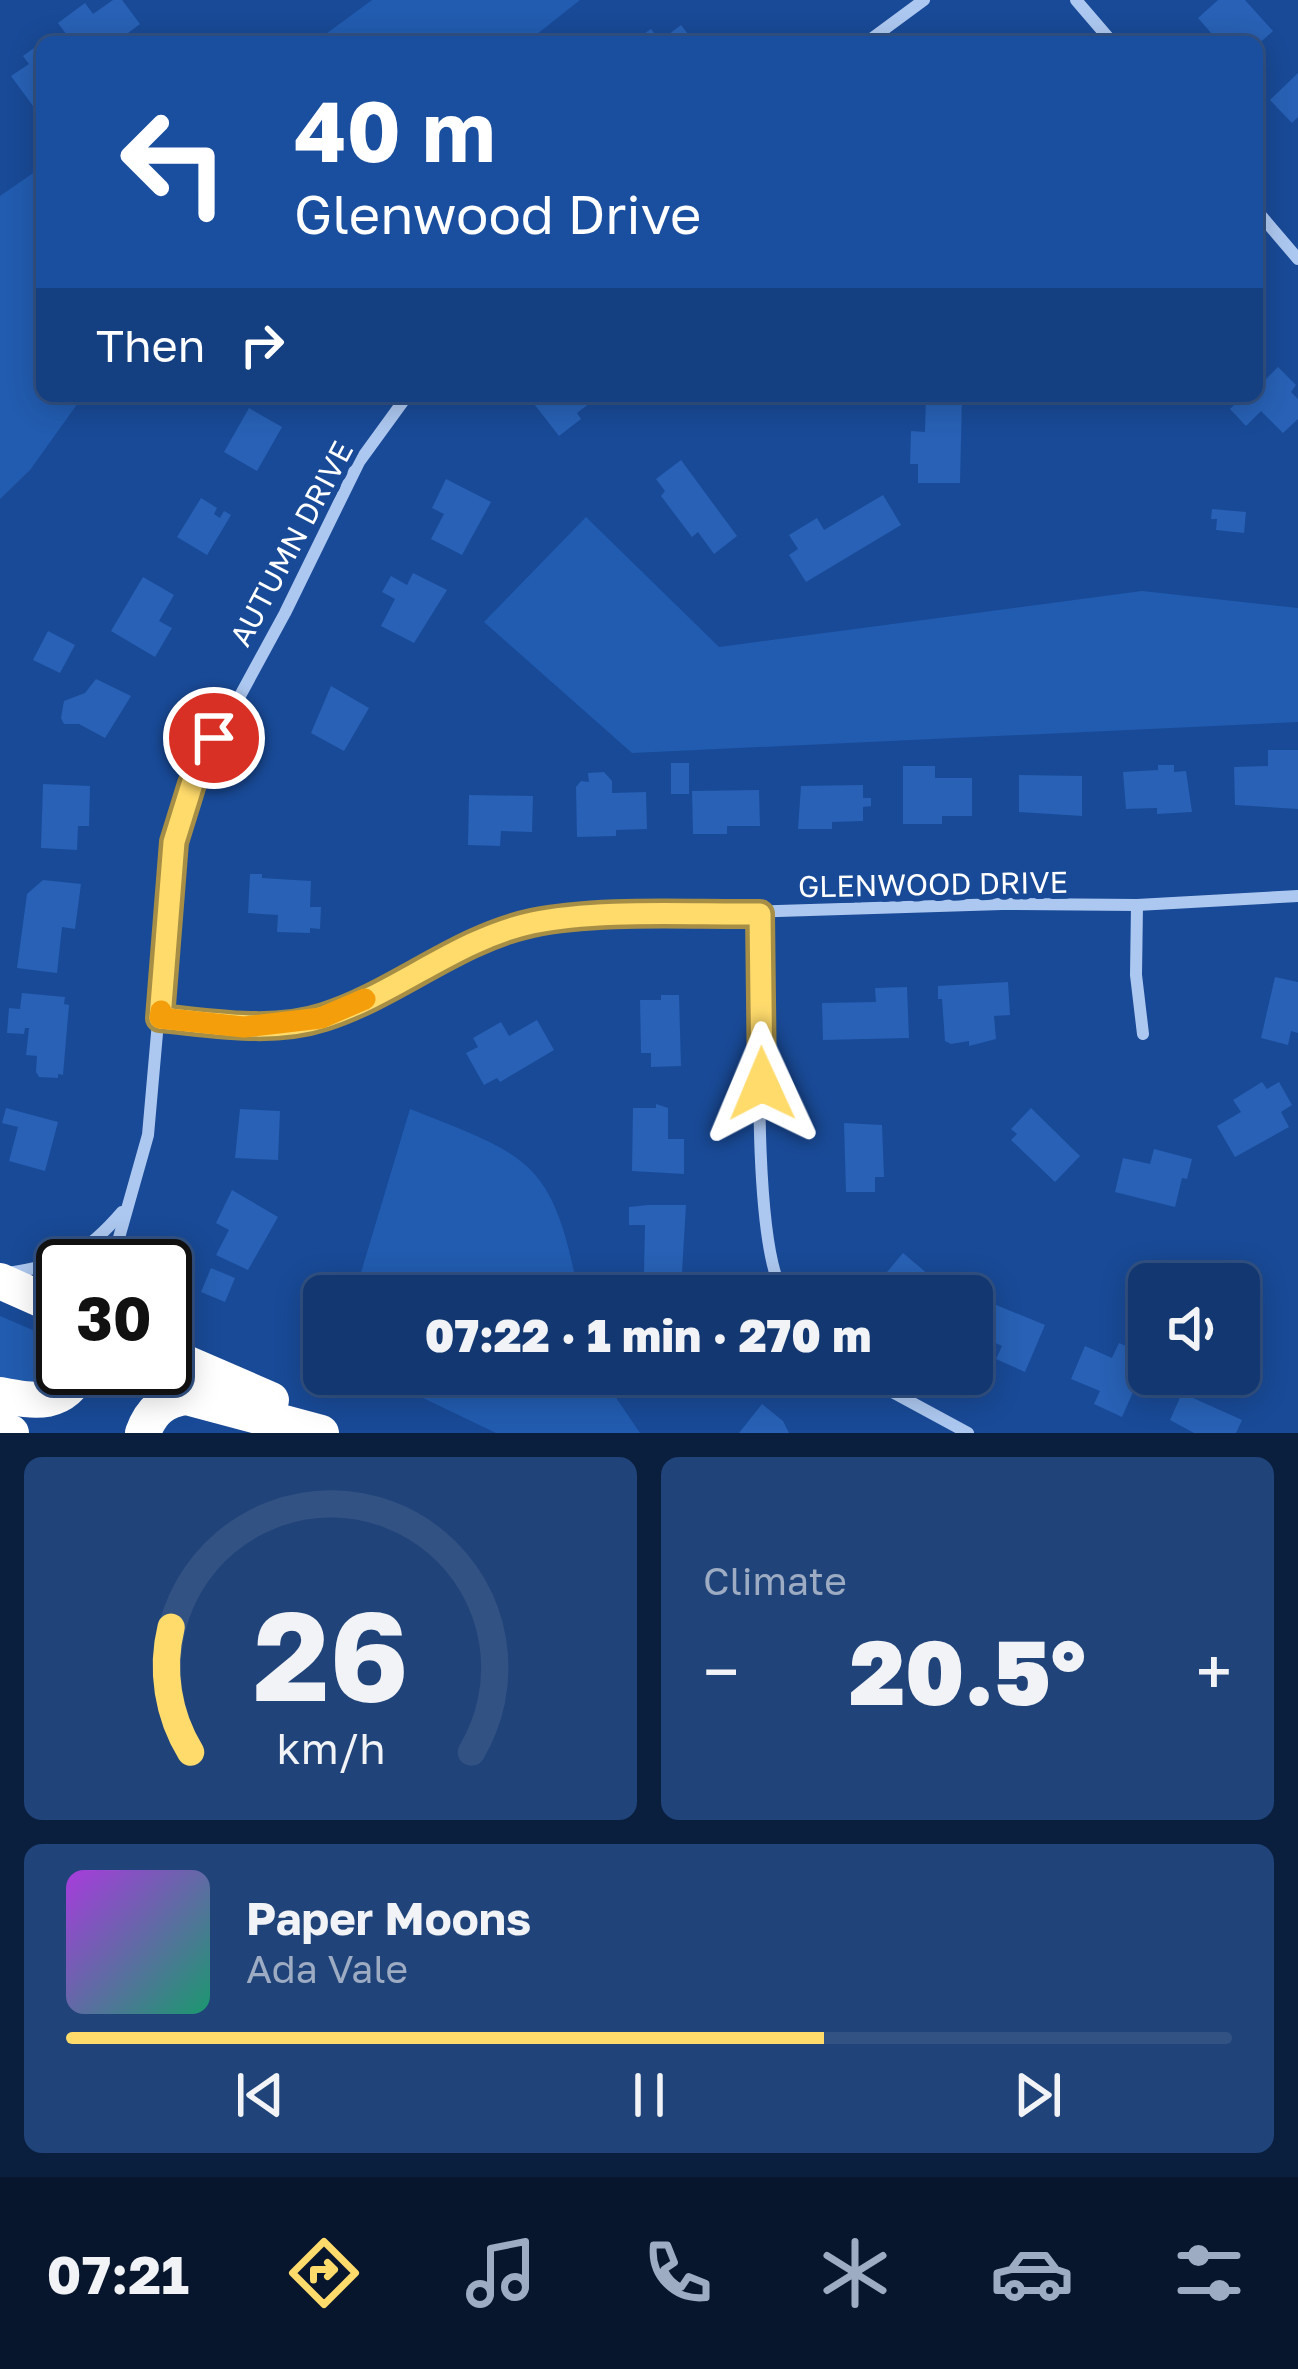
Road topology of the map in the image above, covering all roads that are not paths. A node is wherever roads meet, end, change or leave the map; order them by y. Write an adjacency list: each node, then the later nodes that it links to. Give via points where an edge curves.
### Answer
1 (924, 0): 3 (street)
2 (1076, 0): 4 (street)
3 (875, 36)
4 (1107, 36)
5 (1263, 218): 6 (street)
6 (1298, 259)
7 (403, 402): 11 (street, AUTUMN DRIVE, via 359,462 192,784 174,842)
8 (1298, 896): 9 (street, GLENWOOD DRIVE)
9 (1137, 905): 10 (street, GLENWOOD DRIVE); 12 (street)
10 (760, 914): 11 (street, GLENWOOD DRIVE, via 531,923 321,1018 244,1027); 15 (street, via 763,1212)
11 (160, 1018): 13 (street, AUTUMN DRIVE, via 148,1135)
12 (1143, 1034)
13 (127, 1206): 14 (street, AUTUMN DRIVE); 16 (street, AUTUMN DRIVE, via 69,1259)
14 (118, 1239)
15 (775, 1275)
16 (0, 1278): 17 (highway)
17 (36, 1296)
18 (192, 1366): 26 (highway)
19 (0, 1395): 20 (highway)
20 (60, 1395)
21 (898, 1395): 27 (street)
22 (0, 1428): 23 (highway)
23 (11, 1433)
24 (142, 1433): 25 (highway, via 154,1410 187,1397)
25 (321, 1433)
26 (345, 1433)
27 (968, 1433)

